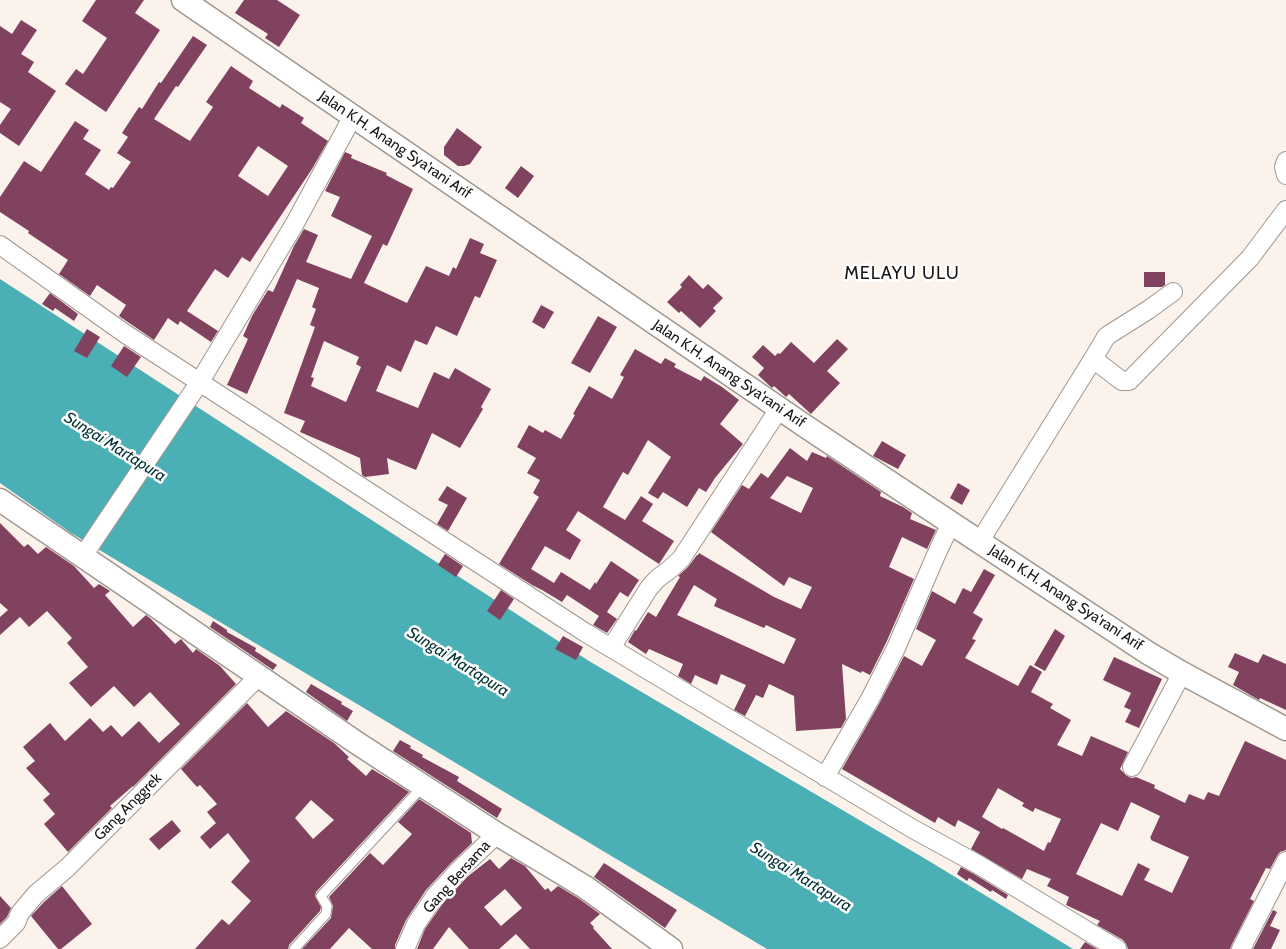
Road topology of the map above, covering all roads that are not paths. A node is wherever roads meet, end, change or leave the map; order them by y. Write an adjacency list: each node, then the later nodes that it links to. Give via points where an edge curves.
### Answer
1 (182, 0): 2 (street, Jalan K.H. Anang Sya'rani Arif)
2 (353, 116): 9 (street, via 294,225); 10 (street, Jalan K.H. Anang Sya'rani Arif)
3 (1286, 161): 4 (street)
4 (1286, 176)
5 (1286, 210): 8 (street, via 1250,258 1129,381 1122,380)
6 (0, 245): 9 (street, via 127,335)
7 (1173, 292): 8 (street, via 1106,337)
8 (1093, 359): 13 (street)
9 (195, 389): 14 (street); 15 (street)
10 (780, 409): 12 (street, Jalan K.H. Anang Sya'rani Arif); 15 (street, via 681,559 656,579)
11 (0, 501): 14 (street)
12 (951, 523): 13 (street, Jalan K.H. Anang Sya'rani Arif); 20 (street, via 896,648)
13 (980, 542): 16 (street, Jalan K.H. Anang Sya'rani Arif)
14 (86, 552): 17 (street)
15 (610, 648): 20 (street)
16 (1182, 673): 18 (street, Jalan K.H. Anang Sya'rani Arif); 19 (street)
17 (259, 676): 21 (street); 24 (street, Gang Anggrek, via 67,868 36,894)
18 (1286, 729)
19 (1132, 767)
20 (824, 776): 28 (street)
21 (423, 786): 22 (street); 25 (lane, via 321,896 327,906 326,914)
22 (497, 834): 26 (street, Gang Bersama, via 435,896 416,924); 27 (street, via 585,887)
23 (1286, 861): 29 (street)
24 (0, 939)
25 (294, 949)
26 (405, 949)
27 (671, 949)
28 (1117, 949)
29 (1241, 949)

